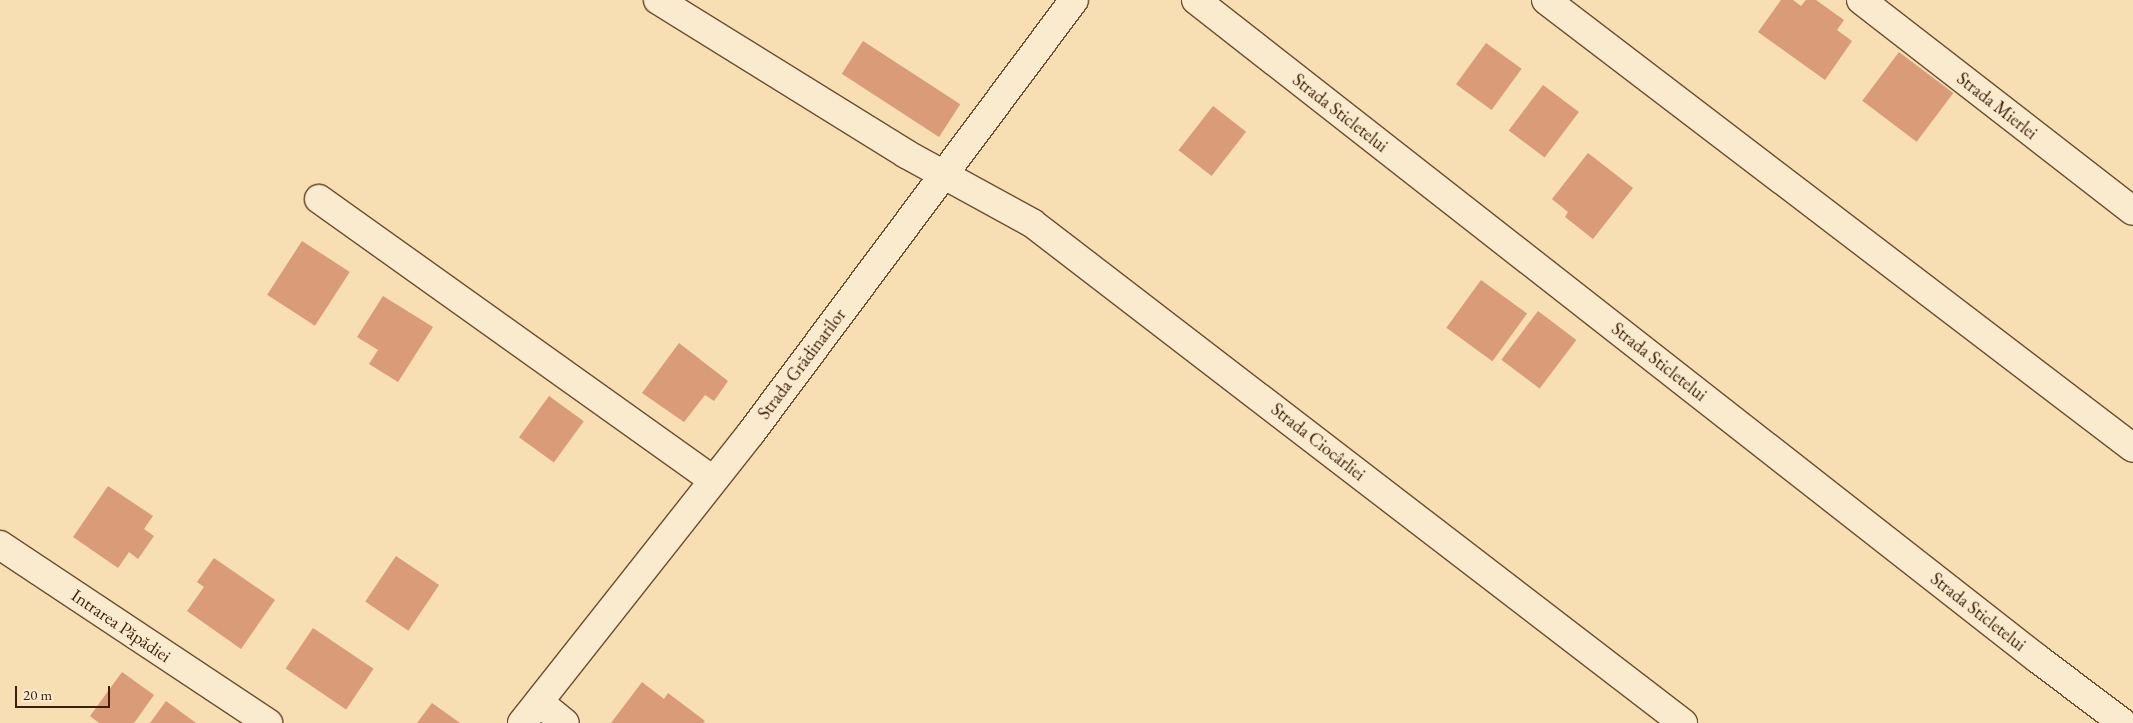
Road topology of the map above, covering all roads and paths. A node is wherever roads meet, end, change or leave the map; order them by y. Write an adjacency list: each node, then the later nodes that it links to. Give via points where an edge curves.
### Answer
1 (658, 0): 6 (street, Strada Ciocârliei, via 906,154)
2 (1074, 0): 6 (street, Strada Grădinarilor)
3 (1196, 0): 16 (street, Strada Sticletelui)
4 (1546, 0): 9 (street)
5 (1860, 0): 8 (street, Strada Mierlei)
6 (945, 174): 10 (street, Strada Grădinarilor, via 751,433); 15 (street, Strada Ciocârliei, via 1032,222)
7 (319, 199): 10 (street)
8 (2133, 211)
9 (2133, 448)
10 (712, 480): 12 (street, Strada Grădinarilor)
11 (0, 545): 13 (street, Intrarea Păpădiei)
12 (530, 713): 14 (street)
13 (268, 723)
14 (566, 723)
15 (1683, 723)
16 (2123, 723)

